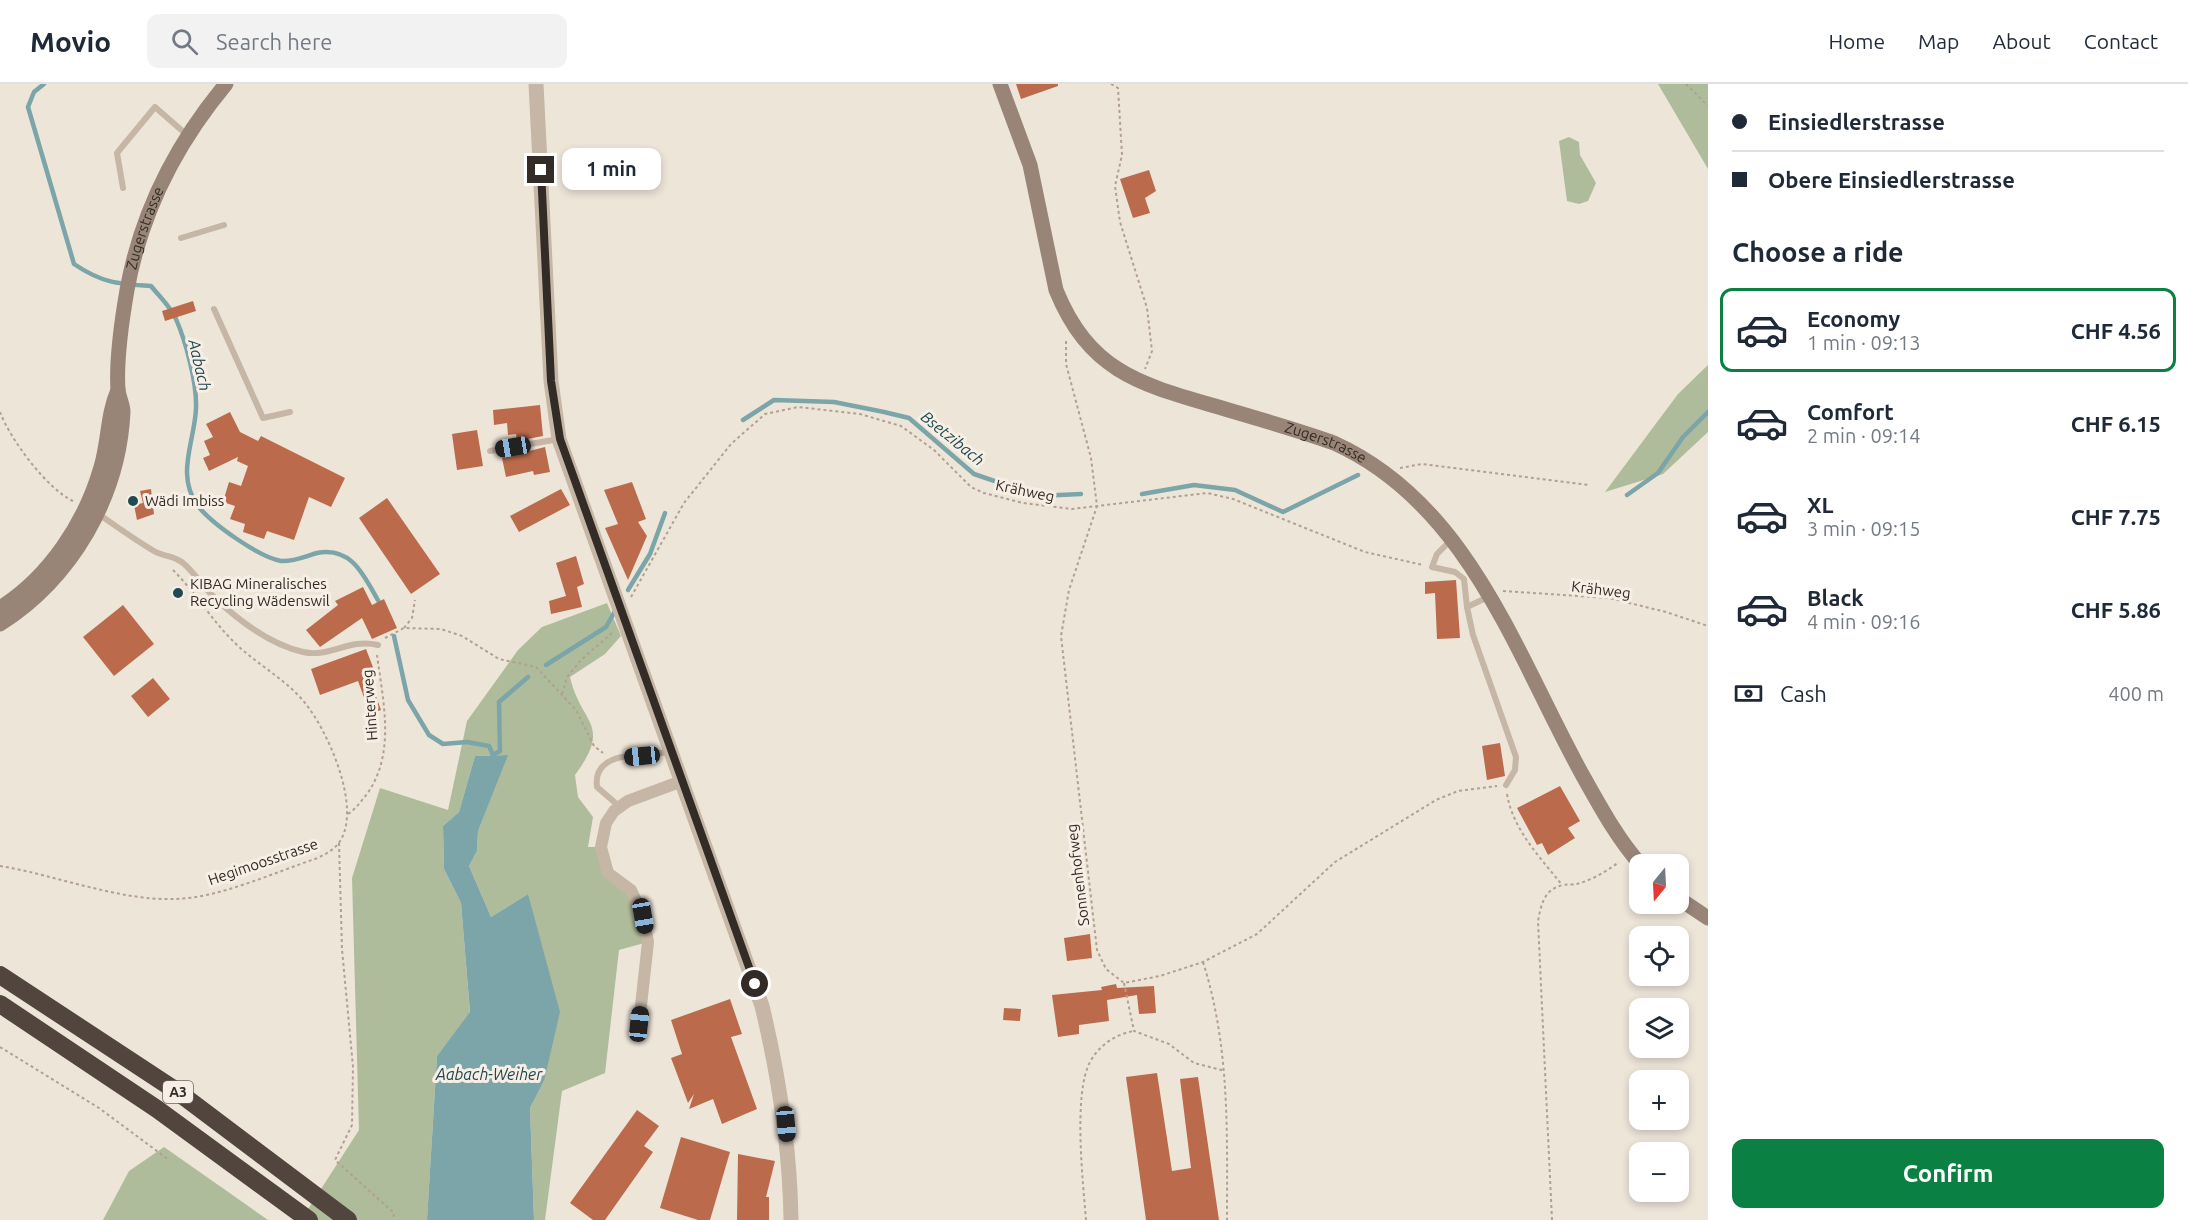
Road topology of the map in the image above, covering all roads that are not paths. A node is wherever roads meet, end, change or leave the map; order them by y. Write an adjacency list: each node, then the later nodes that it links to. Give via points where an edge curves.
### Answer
1 (226, 84): 4 (main road, Zugerstrasse)
2 (536, 84): 10 (street, via 551,381)
3 (1000, 84): 13 (main road, Zugerstrasse, via 1030,165 1056,290 1075,327 1104,360 1140,383 1357,453 1422,503)
4 (188, 135): 5 (lane, via 155,107 117,153); 12 (main road, Zugerstrasse, via 156,197 131,273 118,390 123,409 120,439 107,492)
5 (123, 188)
6 (224, 225): 7 (lane)
7 (181, 238)
8 (214, 309): 9 (lane, via 263,418)
9 (290, 412)
10 (560, 439): 11 (lane); 19 (street)
11 (490, 451)
12 (91, 511): 16 (main road, Zugerstrasse, via 32,583); 17 (main road, Zugerstrasse, via 74,555 42,592); 18 (lane, via 157,553 182,562 214,597 255,631 280,644 323,654 362,641)
13 (1451, 540): 14 (main road, Zugerstrasse); 15 (lane, via 1437,554 1432,567 1455,572 1464,579)
14 (1489, 596): 15 (lane); 23 (main road, Zugerstrasse, via 1569,751)
15 (1467, 607): 21 (lane, via 1516,757 1515,770)
16 (0, 608)
17 (0, 624)
18 (378, 645)
19 (672, 752): 20 (street); 22 (lane, via 608,761 599,770 597,787)
20 (682, 782): 22 (street); 31 (street, via 762,1006 786,1124)
21 (1506, 785)
22 (620, 807): 28 (street, via 606,823 601,847 608,873 631,891 643,916 648,942)
23 (1633, 854)
24 (1689, 905): 25 (main road)
25 (1708, 918)
26 (0, 975): 30 (highway, A3, via 178,1092)
27 (0, 1005): 29 (highway, A3, via 166,1115)
28 (639, 1024)
29 (309, 1220)
30 (348, 1220)
31 (790, 1220)

